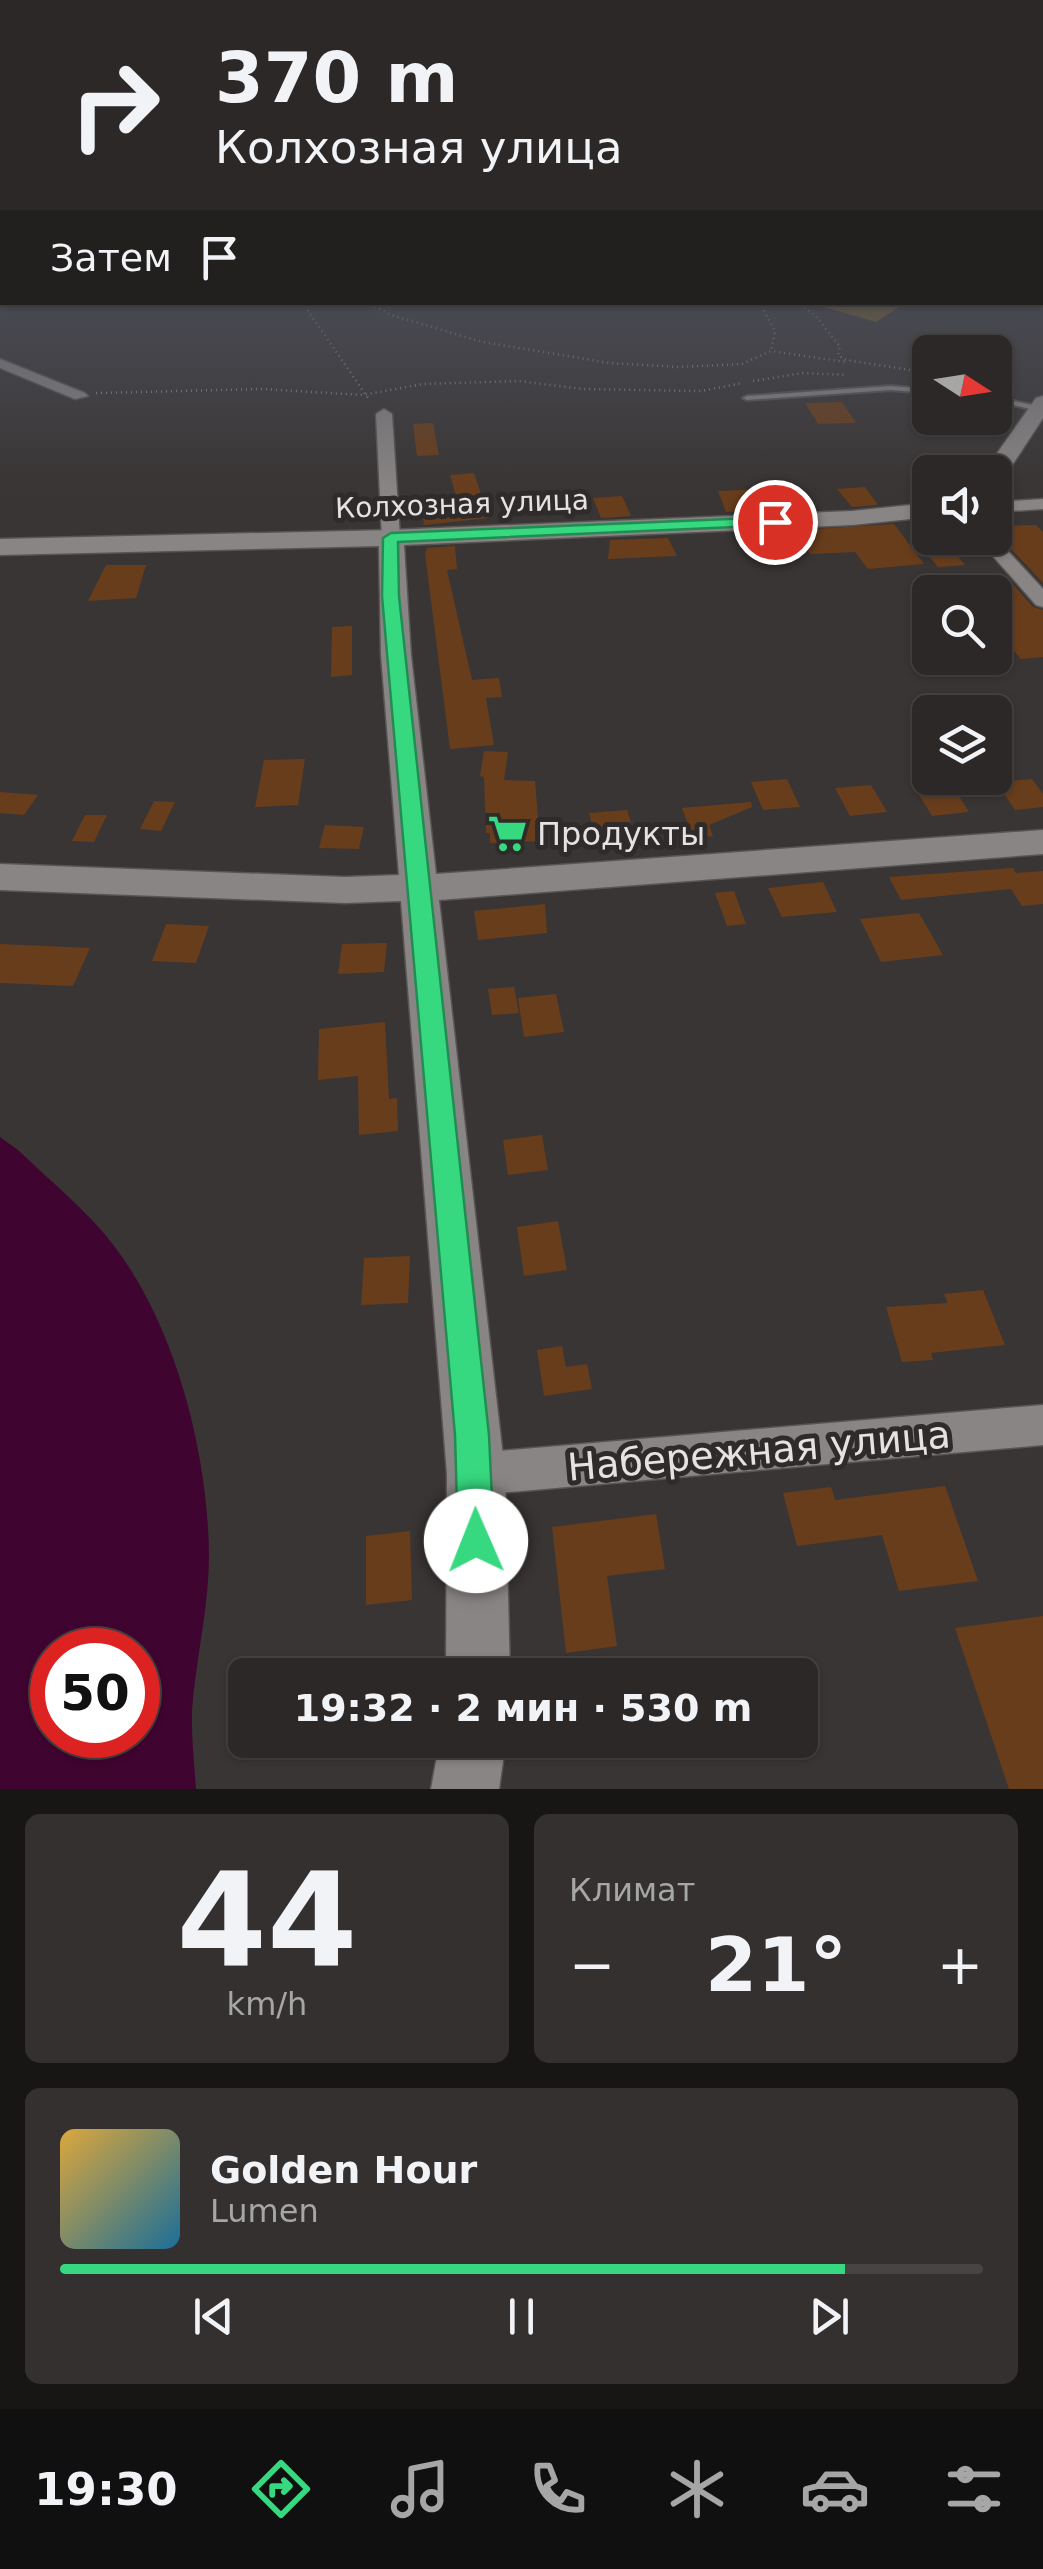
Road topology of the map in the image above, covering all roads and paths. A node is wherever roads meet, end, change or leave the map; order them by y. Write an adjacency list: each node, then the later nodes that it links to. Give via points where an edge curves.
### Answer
1 (317, 325): 11 (path)
2 (427, 325): 5 (path, via 610,363 742,364)
3 (772, 325): 5 (path)
4 (823, 325): 6 (path)
5 (770, 351): 6 (path)
6 (846, 362): 8 (path)
7 (0, 363): 12 (street)
8 (912, 367)
9 (890, 388): 10 (lane); 11 (path, via 842,373 802,373 700,392 518,381 423,384); 13 (lane)
10 (912, 390)
11 (363, 395): 12 (path, via 262,389)
12 (80, 396)
13 (748, 398)
14 (1012, 401): 15 (lane)
15 (1041, 405): 17 (main road)
16 (384, 414): 21 (street)
17 (1008, 455)
18 (1043, 504): 19 (street)
19 (1012, 505)
20 (912, 512): 21 (main road, Колхозная улица)
21 (391, 538): 22 (main road, Колхозная улица); 27 (main road, via 390,596)
22 (0, 547)
23 (1001, 555): 24 (street)
24 (1043, 601)
25 (1043, 842): 27 (main road)
26 (0, 876): 27 (main road)
27 (421, 887): 29 (main road)
28 (1043, 1424): 29 (street, Набережная улица)
29 (476, 1474): 30 (main road)
30 (478, 1658)
31 (470, 1758): 32 (main road)
32 (465, 1789)

